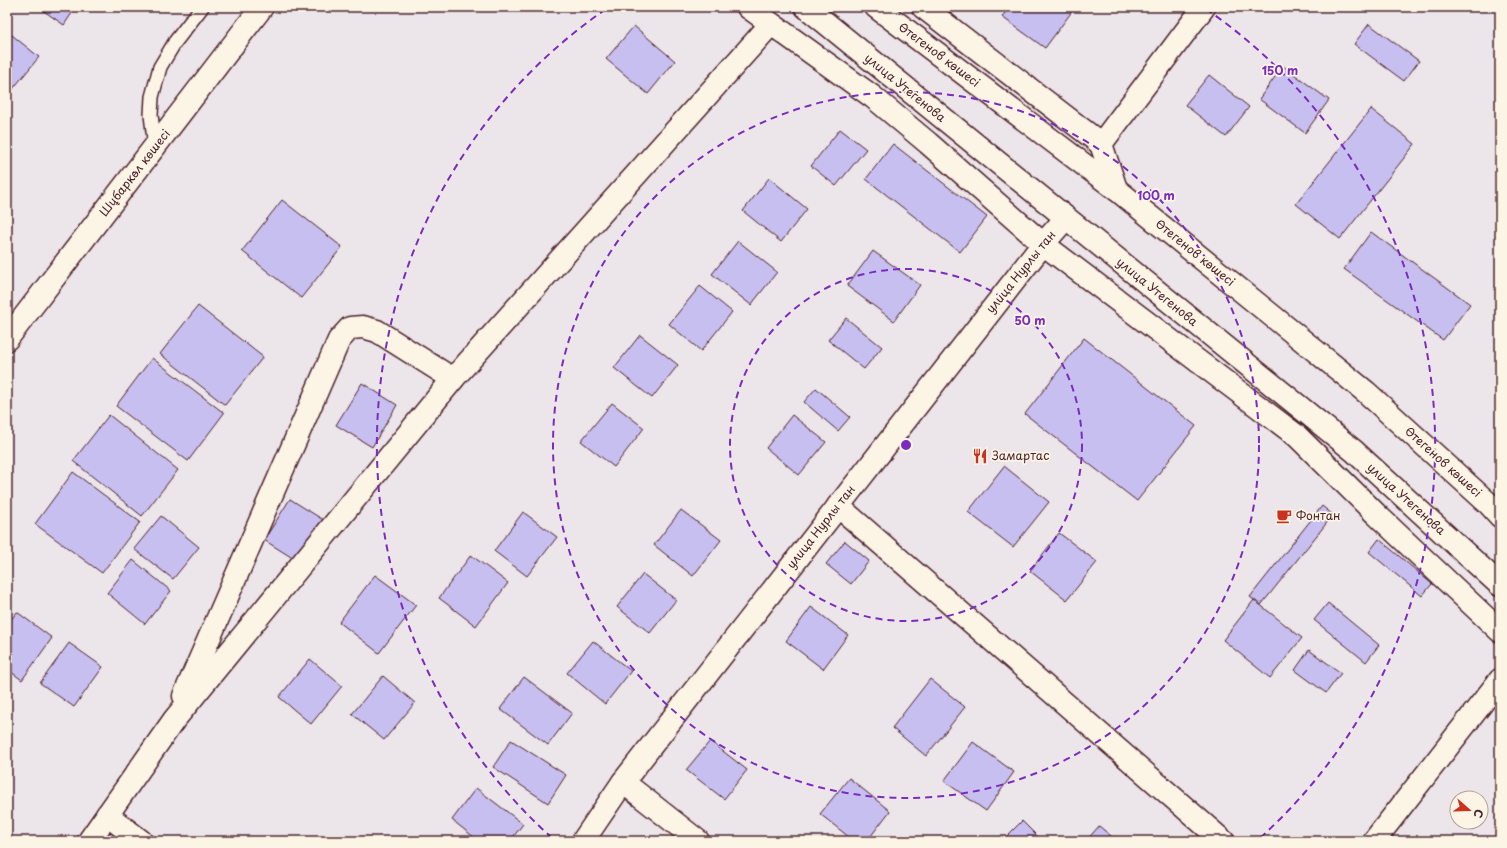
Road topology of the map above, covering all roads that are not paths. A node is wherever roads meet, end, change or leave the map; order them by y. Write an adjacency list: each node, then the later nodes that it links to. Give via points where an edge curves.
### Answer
1 (202, 7): 10 (lane, via 175,42 160,67 152,97 151,115)
2 (262, 7): 10 (street, Шұбаркөл көшесі)
3 (748, 7): 8 (street)
4 (806, 7): 12 (street, улица Утегенова)
5 (876, 7): 11 (street, Өтегенов көшесі)
6 (923, 7): 9 (street)
7 (1204, 7): 9 (street)
8 (771, 24): 13 (street, via 879,102); 15 (street)
9 (1101, 144): 11 (street)
10 (155, 147): 14 (street, Шұбаркөл көшесі)
11 (1116, 189): 17 (street, Өтегенов көшесі, via 1366,392)
12 (1066, 218): 13 (street, улица Нурлы тан); 18 (street, улица Утегенова, via 1354,452)
13 (1043, 244): 16 (street, улица Нурлы тан); 19 (street, via 1297,436)
14 (7, 339)
15 (453, 379): 21 (street); 21 (street, via 377,331 363,327 350,328 339,340)
16 (838, 506): 22 (street, улица Нурлы тан); 28 (street)
17 (1500, 516)
18 (1500, 586)
19 (1500, 631)
20 (1500, 680): 29 (street)
21 (174, 720): 23 (street)
22 (624, 782): 26 (street, улица Нурлы тан); 27 (street)
23 (107, 815): 24 (street); 25 (street)
24 (89, 841)
25 (141, 841)
26 (583, 841)
27 (698, 841)
28 (1223, 841)
29 (1374, 841)

